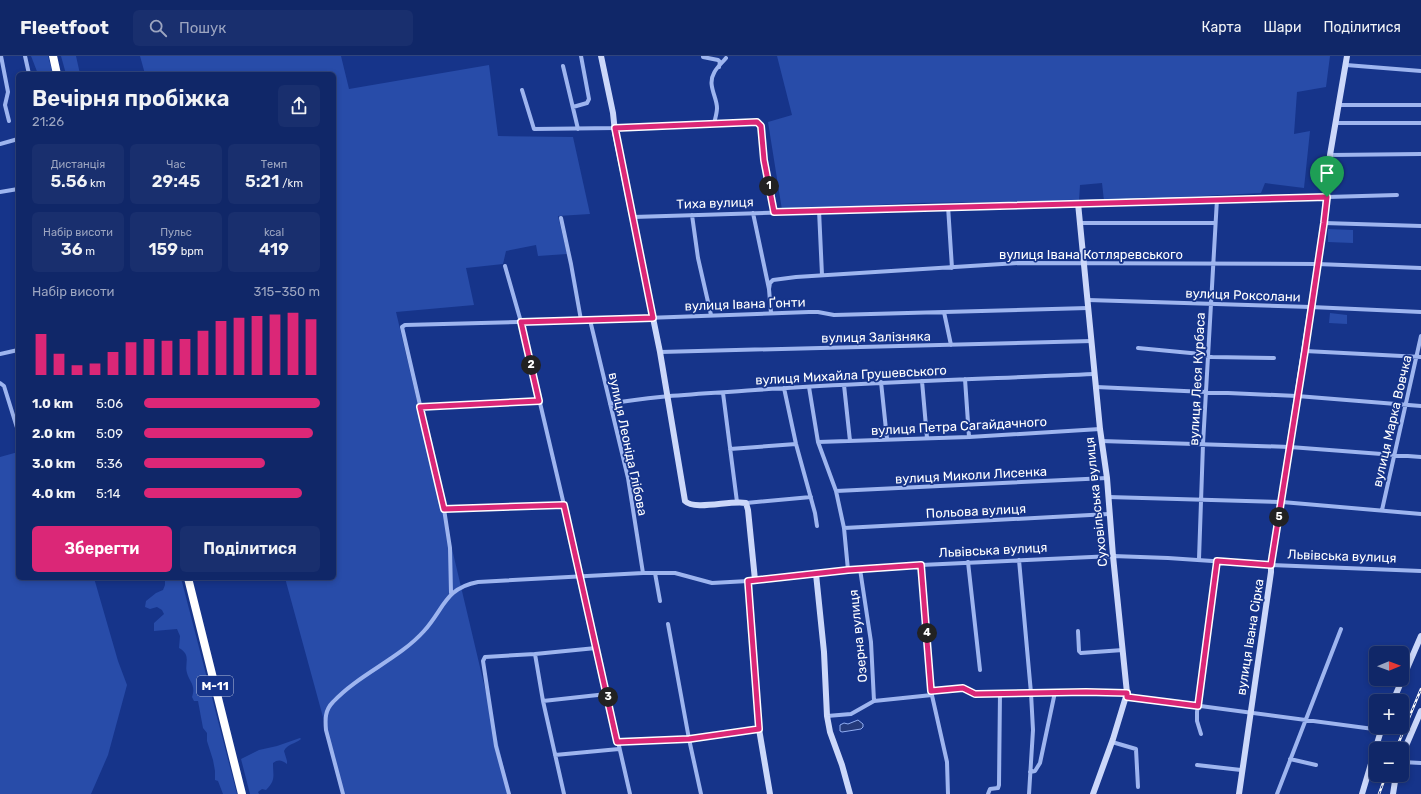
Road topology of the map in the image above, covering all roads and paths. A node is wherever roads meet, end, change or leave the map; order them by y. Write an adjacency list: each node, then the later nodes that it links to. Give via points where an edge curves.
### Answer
1 (1, 56): 19 (street, via 8,92 5,105)
2 (25, 56): 13 (street)
3 (53, 56): 14 (highway)
4 (581, 56): 18 (street, via 589,99 587,103)
5 (601, 56): 23 (street)
6 (703, 56): 11 (street, via 718,60)
7 (1347, 56): 9 (street, вулиця Івана Сірка)
8 (726, 58): 11 (street)
9 (1346, 65): 12 (street); 16 (street, вулиця Івана Сірка)
10 (563, 66): 18 (street)
11 (719, 67): 22 (street, via 713,74 712,81 717,108)
12 (1421, 71)
13 (28, 72)
14 (57, 72)
15 (522, 90): 24 (street, via 534,129)
16 (1338, 105): 17 (street); 20 (street, вулиця Івана Сірка)
17 (1421, 105)
18 (572, 108): 24 (street)
19 (9, 121)
20 (1335, 123): 21 (street); 28 (street, вулиця Івана Сірка)
21 (1421, 123)
22 (714, 124): 23 (street); 37 (street, via 757,122 761,126 764,160)
23 (615, 128): 24 (street); 40 (street)
24 (578, 129)
25 (16, 140): 26 (street)
26 (0, 144)
27 (1421, 154): 28 (street)
28 (1330, 155): 32 (street, вулиця Івана Сірка)
29 (16, 189): 30 (street)
30 (0, 192)
31 (1397, 195): 32 (street, Тиха вулиця)
32 (1327, 197): 33 (street, Тиха вулиця); 43 (street, вулиця Івана Сірка)
33 (1217, 199): 34 (street, Тиха вулиця); 44 (street, вулиця Леся Курбаса)
34 (1078, 203): 35 (street, Тиха вулиця); 42 (street, Суховільська вулиця)
35 (948, 206): 36 (street, Тиха вулиця); 50 (street)
36 (819, 210): 37 (street, Тиха вулиця); 52 (street)
37 (774, 212): 38 (street, Тиха вулиця)
38 (753, 213): 39 (street, Тиха вулиця); 53 (street)
39 (692, 215): 40 (street, Тиха вулиця); 61 (street, via 698,258)
40 (633, 217): 62 (street)
41 (561, 218): 63 (street)
42 (1079, 223): 44 (street); 46 (street, Суховільська вулиця)
43 (1324, 223): 45 (street); 48 (street, вулиця Івана Сірка)
44 (1215, 224): 47 (street, вулиця Леся Курбаса)
45 (1421, 226)
46 (1083, 264): 47 (street, вулиця Івана Котляревського); 50 (street, вулиця Івана Котляревського, via 1018,263); 54 (street, Суховільська вулиця)
47 (1213, 264): 48 (street, вулиця Івана Котляревського); 55 (street, вулиця Леся Курбаса)
48 (1317, 264): 51 (street, вулиця Івана Котляревського); 56 (street, вулиця Івана Сірка)
49 (505, 266): 65 (street)
50 (952, 268): 52 (street, вулиця Івана Котляревського)
51 (1421, 268)
52 (822, 275): 53 (street, вулиця Івана Котляревського, via 773,280)
53 (769, 289): 60 (street)
54 (1088, 300): 55 (street, вулиця Роксолани); 57 (street, Суховільська вулиця)
55 (1211, 304): 56 (street, вулиця Роксолани); 74 (street, вулиця Леся Курбаса)
56 (1311, 307): 59 (street, вулиця Роксолани); 71 (street, вулиця Івана Сірка)
57 (1088, 308): 58 (street, вулиця Івана Ґонти); 67 (street, Суховільська вулиця)
58 (944, 312): 60 (street, вулиця Івана Ґонти, via 834,315 818,312); 68 (street)
59 (1421, 312)
60 (771, 313): 61 (street, вулиця Івана Ґонти)
61 (711, 315): 62 (street, вулиця Івана Ґонти)
62 (653, 318): 64 (street, вулиця Івана Ґонти); 72 (street)
63 (581, 320): 64 (street, вулиця Івана Ґонти); 65 (street, вулиця Івана Ґонти)
64 (590, 320): 91 (street, вулиця Леоніда Глібова)
65 (521, 322): 90 (street); 94 (street, вулиця Івана Ґонти, via 402,327)
66 (1421, 336): 75 (street, вулиця Марка Вовчка)
67 (1092, 341): 68 (street, вулиця Залізняка); 77 (street, Суховільська вулиця)
68 (951, 345): 72 (street, вулиця Залізняка)
69 (1138, 348): 74 (street)
70 (16, 350): 73 (street)
71 (1305, 351): 75 (street); 89 (street, вулиця Івана Сірка)
72 (660, 352): 88 (street)
73 (0, 354)
74 (1208, 356): 76 (street); 86 (street, вулиця Леся Курбаса)
75 (1419, 357): 92 (street, вулиця Марка Вовчка)
76 (1274, 358)
77 (1094, 374): 78 (street, вулиця Михайла Грушевського); 84 (street, Суховільська вулиця)
78 (965, 379): 79 (street, вулиця Михайла Грушевського); 97 (street)
79 (922, 381): 80 (street, вулиця Михайла Грушевського); 98 (street)
80 (881, 382): 82 (street, вулиця Михайла Грушевського); 99 (street)
81 (0, 383): 95 (street, via 4,386)
82 (844, 385): 83 (street, вулиця Михайла Грушевського); 100 (street)
83 (809, 387): 85 (street, вулиця Михайла Грушевського); 102 (street)
84 (1096, 387): 86 (street); 96 (street, Суховільська вулиця)
85 (784, 388): 87 (street, вулиця Михайла Грушевського); 103 (street)
86 (1205, 392): 89 (street); 104 (street, вулиця Леся Курбаса)
87 (723, 393): 88 (street, вулиця Михайла Грушевського); 106 (street)
88 (668, 396): 91 (street, вулиця Михайла Грушевського); 114 (street, via 685,501 689,504 703,505)
89 (1297, 396): 92 (street); 105 (street, вулиця Івана Сірка)
90 (539, 401): 94 (street); 117 (street)
91 (610, 404): 134 (street, вулиця Леоніда Глібова, via 628,478)
92 (1405, 404): 93 (street); 107 (street, вулиця Марка Вовчка)
93 (1421, 406)
94 (420, 407): 118 (street)
95 (16, 425)
96 (1100, 428): 97 (street, вулиця Петра Сагайдачного); 101 (street, Суховільська вулиця)
97 (969, 436): 98 (street, вулиця Петра Сагайдачного)
98 (927, 438): 99 (street, вулиця Петра Сагайдачного)
99 (888, 440): 100 (street, вулиця Петра Сагайдачного)
100 (850, 441): 102 (street, вулиця Петра Сагайдачного)
101 (1101, 441): 104 (street); 109 (street, Суховільська вулиця)
102 (818, 442): 110 (street)
103 (796, 444): 106 (street); 111 (street)
104 (1203, 444): 105 (street); 113 (street, вулиця Леся Курбаса)
105 (1290, 447): 107 (street); 115 (street, вулиця Івана Сірка)
106 (730, 449): 114 (street)
107 (1394, 455): 108 (street); 119 (street, вулиця Марка Вовчка)
108 (1421, 457)
109 (1107, 478): 110 (street, вулиця Миколи Лисенка); 112 (street, Суховільська вулиця)
110 (836, 491): 123 (street)
111 (811, 497): 116 (street); 122 (street)
112 (1108, 497): 113 (street); 120 (street, Суховільська вулиця)
113 (1201, 500): 115 (street); 126 (street, вулиця Леся Курбаса)
114 (737, 502): 116 (street)
115 (1282, 502): 119 (street); 130 (street, вулиця Івана Сірка)
116 (746, 503): 139 (street)
117 (564, 505): 118 (street); 137 (street)
118 (444, 509): 141 (street, via 450,548)
119 (1382, 510): 121 (street)
120 (1109, 514): 123 (street, Польова вулиця); 124 (street, Суховільська вулиця)
121 (1421, 514)
122 (817, 526)
123 (844, 528): 132 (street)
124 (1113, 556): 125 (street, Львівська вулиця); 126 (street, Львівська вулиця); 148 (street, Суховільська вулиця)
125 (1019, 560): 128 (street, Львівська вулиця); 154 (street)
126 (1199, 560): 127 (street, Львівська вулиця)
127 (1217, 561): 130 (street, Львівська вулиця); 160 (street)
128 (968, 562): 129 (street, Львівська вулиця); 150 (street)
129 (921, 565): 131 (street, Львівська вулиця); 152 (street)
130 (1271, 565): 133 (street, Львівська вулиця); 162 (street, вулиця Івана Сірка)
131 (860, 569): 132 (street, Львівська вулиця); 159 (street, Озерна вулиця, via 871,642)
132 (848, 570): 136 (street, Львівська вулиця)
133 (1421, 571)
134 (643, 572): 135 (street, Львівська вулиця); 137 (street, Львівська вулиця)
135 (655, 573): 140 (street, Львівська вулиця, via 675,573 712,583); 142 (street)
136 (816, 574): 139 (street, Львівська вулиця); 163 (street)
137 (581, 575): 141 (street, Львівська вулиця, via 478,582 459,587); 147 (street)
138 (188, 580): 185 (highway, М-11)
139 (755, 580): 140 (street, Львівська вулиця)
140 (748, 581): 167 (street)
141 (451, 593): 186 (street, via 424,631 343,693 327,710 326,730)
142 (660, 601)
143 (668, 624): 170 (street)
144 (1341, 629): 165 (street)
145 (1078, 631): 148 (street, via 1081,653)
146 (1421, 636): 156 (street)
147 (596, 648): 149 (street); 155 (street)
148 (1123, 650): 157 (street, Суховільська вулиця)
149 (535, 654): 158 (street); 187 (street, via 484,657 483,661 496,746)
150 (980, 670)
151 (1055, 692): 154 (street); 157 (street); 182 (street, via 1040,763 1035,771)
152 (932, 693): 153 (street, via 963,688 975,694); 159 (street); 193 (street, via 947,762)
153 (1000, 693): 154 (street); 194 (street, via 999,785 998,788 990,789)
154 (1032, 693): 182 (street)
155 (607, 694): 158 (street); 171 (street)
156 (1397, 694)
157 (1127, 695): 160 (street); 172 (street, Суховільська вулиця)
158 (543, 701): 175 (street)
159 (874, 701): 163 (street, via 851,714)
160 (1198, 706): 162 (street); 168 (street, via 1197,721)
161 (1421, 711): 164 (street)
162 (1250, 713): 165 (street); 181 (street, вулиця Івана Сірка)
163 (827, 716): 192 (street)
164 (1419, 717): 173 (street)
165 (1305, 720): 166 (street); 176 (street)
166 (1369, 727)
167 (759, 729): 170 (street); 191 (street)
168 (1201, 734)
169 (1380, 734): 199 (street)
170 (689, 739): 171 (street); 190 (street)
171 (617, 742): 174 (street)
172 (1112, 742): 184 (street, via 1136,749); 196 (street, Суховільська вулиця)
173 (1408, 742)
174 (619, 748): 175 (street); 189 (street)
175 (555, 755): 188 (street)
176 (1290, 759): 180 (street); 198 (street)
177 (1409, 762): 178 (street)
178 (1421, 763)
179 (1197, 765): 181 (street)
180 (1316, 765)
181 (1242, 770): 197 (street, вулиця Івана Сірка)
182 (1030, 772): 195 (street)
183 (1395, 782): 200 (street)
184 (1138, 787)
185 (242, 794)
186 (343, 794)
187 (509, 794)
188 (564, 794)
189 (630, 794)
190 (701, 794)
191 (770, 794)
192 (850, 794)
193 (948, 794)
194 (988, 794)
195 (1029, 794)
196 (1093, 794)
197 (1239, 794)
198 (1277, 794)
199 (1362, 794)
200 (1392, 794)

